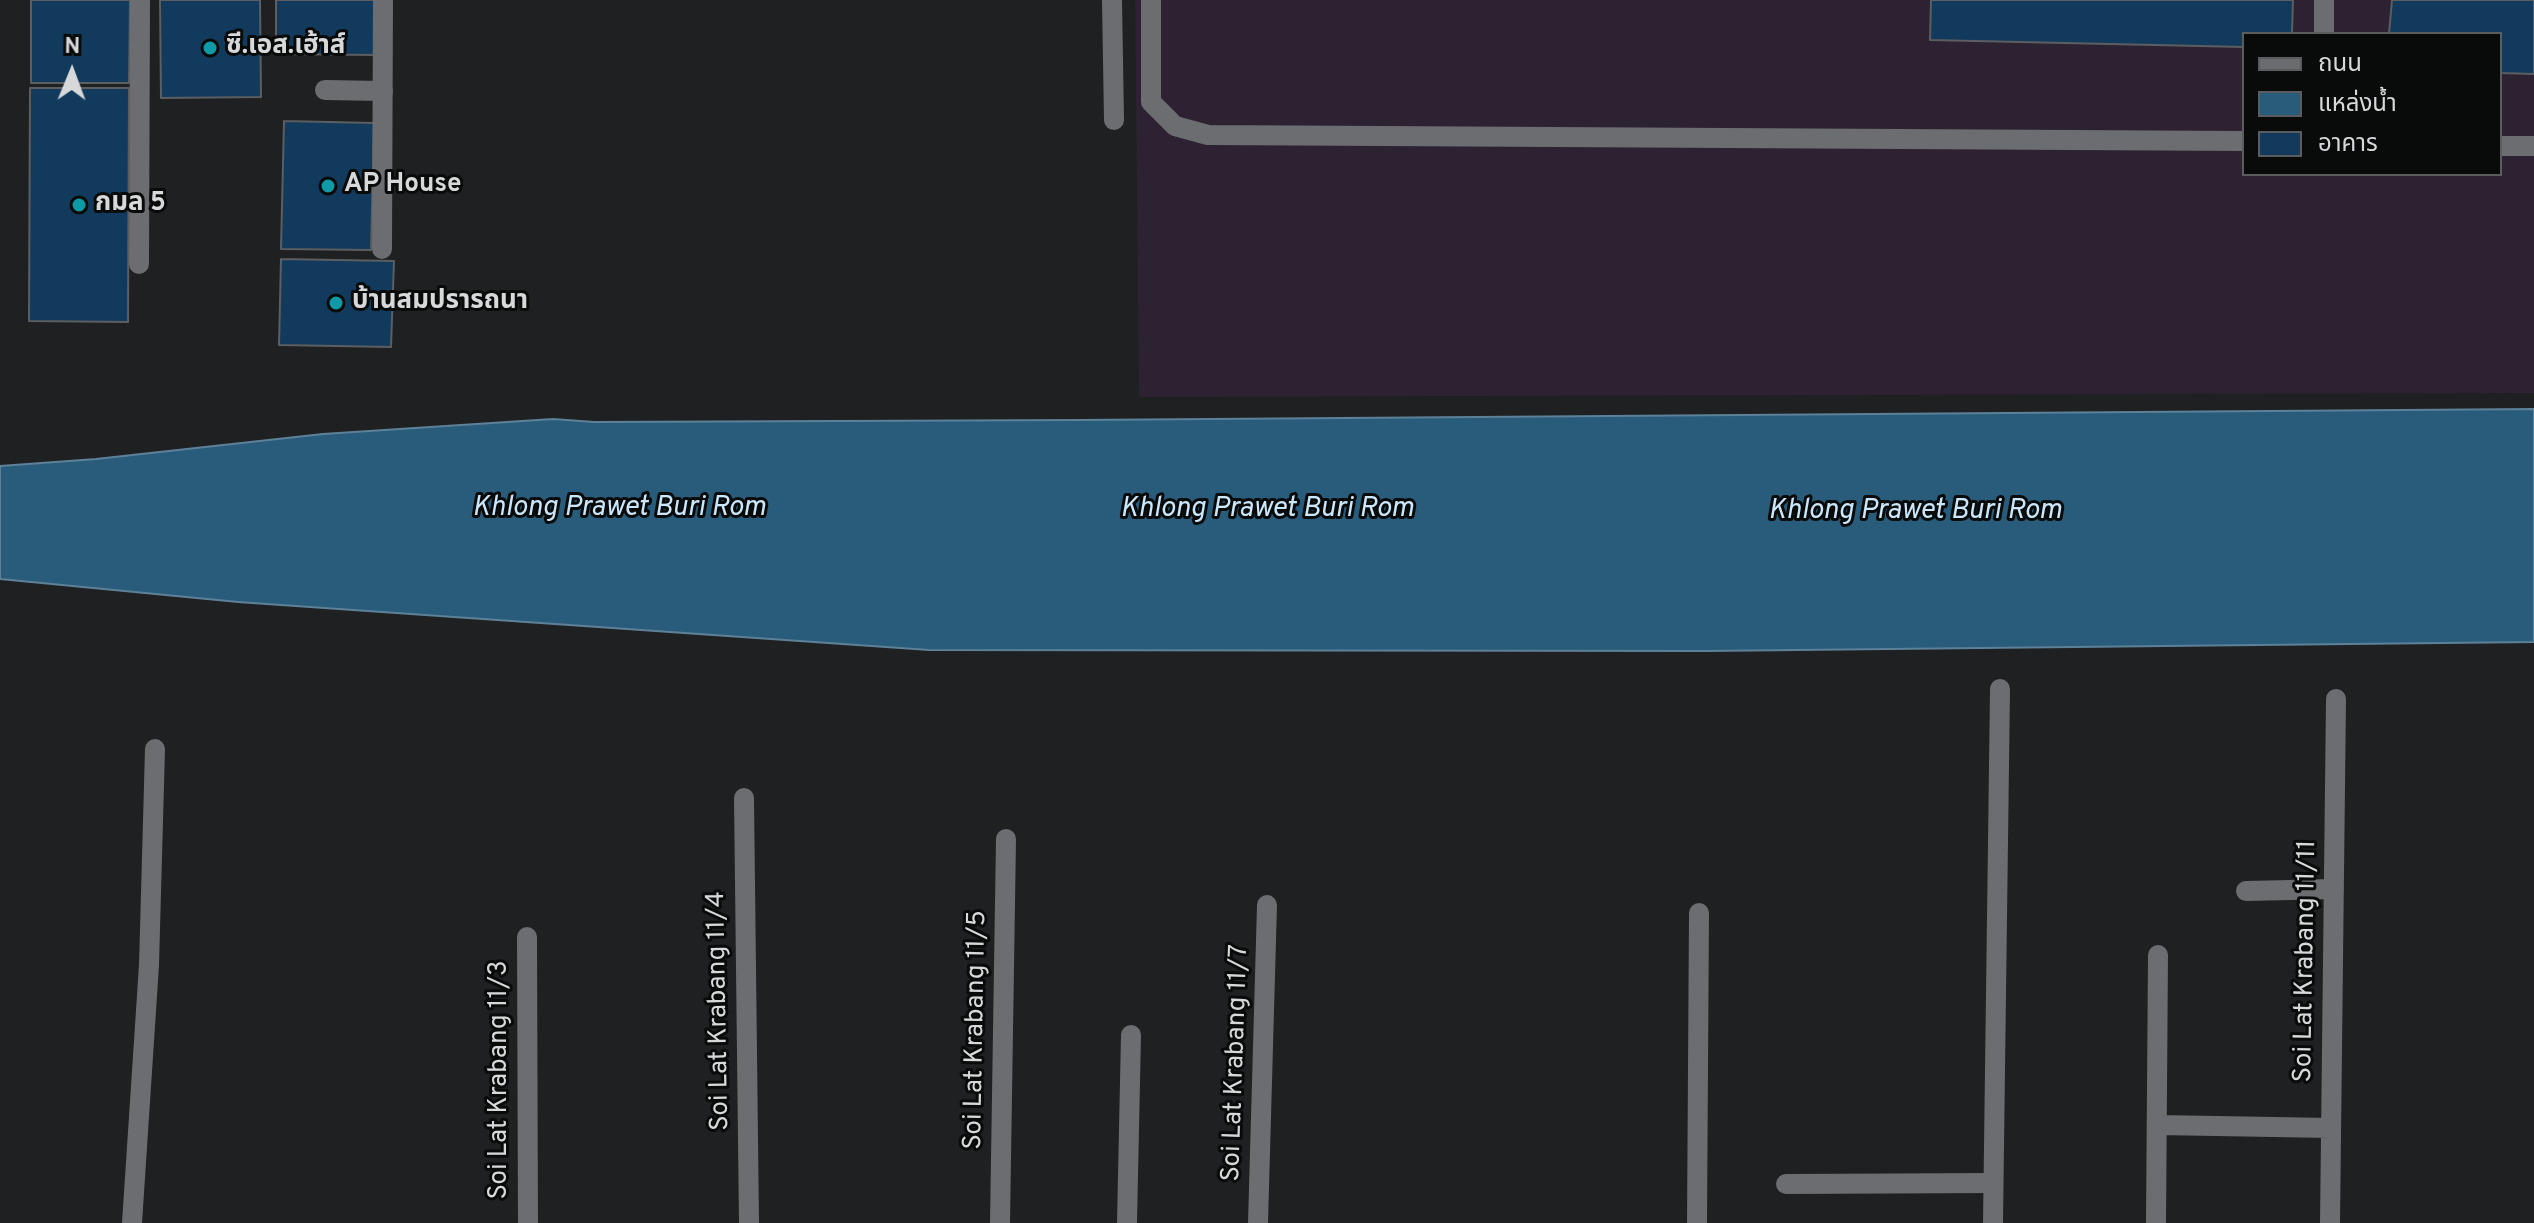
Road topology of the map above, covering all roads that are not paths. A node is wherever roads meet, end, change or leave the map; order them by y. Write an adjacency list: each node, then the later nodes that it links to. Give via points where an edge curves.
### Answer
1 (140, 0): 9 (street)
2 (383, 0): 8 (street)
3 (1112, 0): 10 (street)
4 (1151, 0): 11 (street, via 1151,102 1175,126 1208,135)
5 (2324, 0): 6 (street)
6 (2324, 32)
7 (325, 90): 8 (street)
8 (383, 91): 15 (street)
9 (141, 101): 14 (street, via 152,118); 16 (street)
10 (1114, 120)
11 (2242, 141)
12 (2502, 146): 13 (street)
13 (2534, 146)
14 (153, 242)
15 (382, 249)
16 (139, 264)
17 (2000, 689): 31 (street)
18 (2336, 699): 22 (street, Soi Lat Krabang 11/11)
19 (155, 749): 33 (street, via 149,965)
20 (744, 798): 35 (street, Soi Lat Krabang 11/4)
21 (1006, 839): 36 (street, Soi Lat Krabang 11/5)
22 (2334, 889): 23 (street); 30 (street, Soi Lat Krabang 11/11)
23 (2246, 891)
24 (1267, 905): 38 (street, Soi Lat Krabang 11/7)
25 (1699, 913): 39 (street)
26 (527, 937): 34 (street, Soi Lat Krabang 11/3)
27 (2158, 955): 29 (street)
28 (1131, 1035): 37 (street)
29 (2158, 1125): 30 (street); 41 (street)
30 (2331, 1128): 42 (street, Soi Lat Krabang 11/11)
31 (1993, 1183): 32 (street); 40 (street)
32 (1786, 1184)
33 (132, 1223)
34 (528, 1223)
35 (749, 1223)
36 (1000, 1223)
37 (1127, 1223)
38 (1258, 1223)
39 (1697, 1223)
40 (1993, 1223)
41 (2156, 1223)
42 (2330, 1223)

